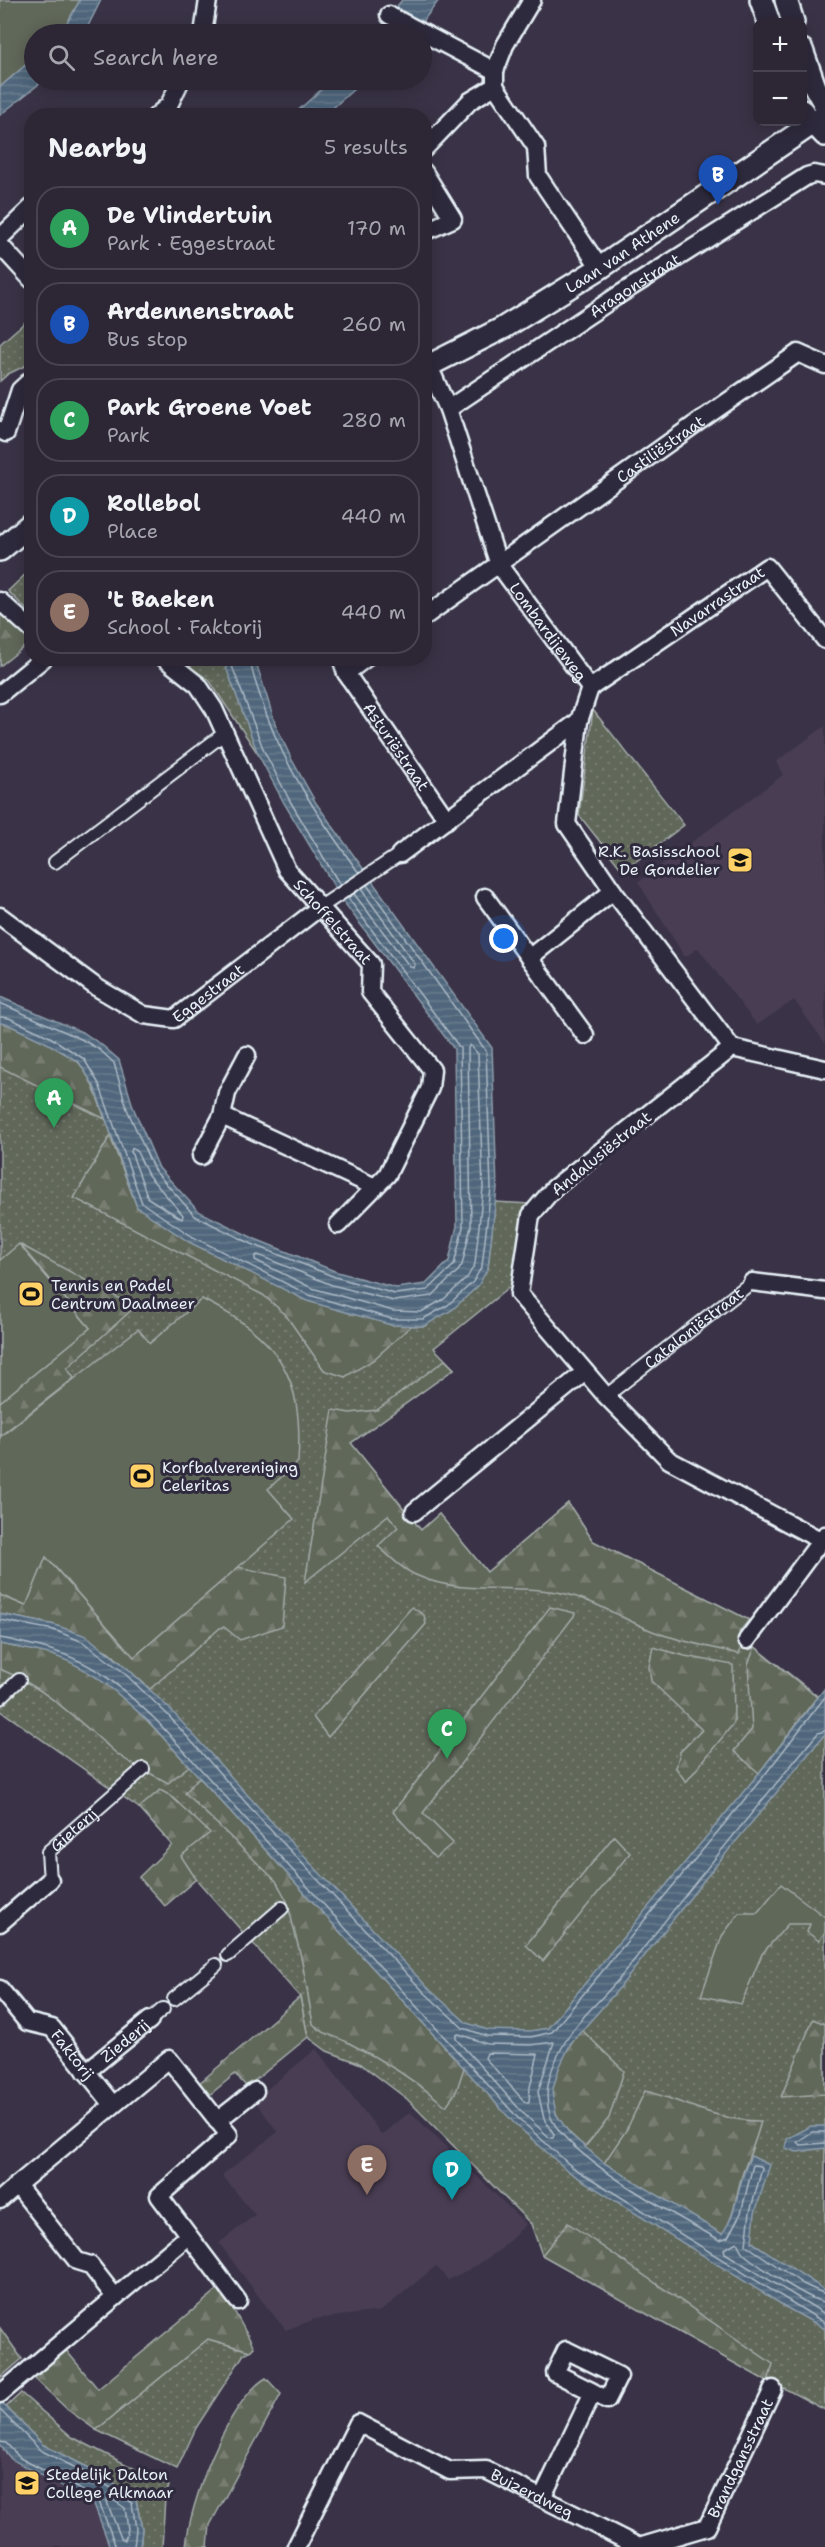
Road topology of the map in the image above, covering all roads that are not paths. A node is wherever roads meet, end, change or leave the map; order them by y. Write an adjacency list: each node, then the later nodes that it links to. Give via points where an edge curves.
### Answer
1 (208, 0): 8 (street)
2 (532, 0): 12 (street, via 506,45)
3 (761, 0): 6 (street)
4 (786, 0): 7 (street)
5 (389, 15): 9 (street)
6 (768, 18)
7 (792, 18)
8 (204, 24)
9 (407, 24)
10 (432, 38): 12 (street)
11 (807, 64): 14 (street)
12 (495, 78): 17 (street); 24 (street, via 536,147 538,176)
13 (176, 90): 15 (street)
14 (825, 105)
15 (165, 108)
16 (816, 121): 24 (street, Laan van Athene)
17 (432, 141)
18 (825, 176): 30 (street, Aragonstraat, via 807,176)
19 (432, 185): 21 (street, via 453,219)
20 (24, 215): 22 (street)
21 (432, 228)
22 (0, 238)
23 (0, 245): 25 (street)
24 (600, 268): 26 (street, Laan van Athene, via 503,328)
25 (24, 271)
26 (432, 364)
27 (825, 365): 34 (street, Castiliëstraat, via 798,353)
28 (432, 377): 30 (street, Lombardijeweg)
29 (24, 386): 31 (street, via 6,433)
30 (448, 409): 34 (street, Lombardijeweg)
31 (0, 430)
32 (24, 530): 33 (street)
33 (0, 550)
34 (499, 565): 36 (street); 42 (street, Lombardijeweg)
35 (0, 602): 37 (street)
36 (432, 611)
37 (24, 623)
38 (825, 640): 42 (street, Navarrastraat, via 767,567)
39 (34, 666): 43 (street)
40 (174, 666): 45 (street, Schoffelstraat, via 198,685)
41 (344, 666): 46 (street, Asturiëstraat)
42 (590, 688): 44 (street, Lombardijeweg)
43 (0, 694)
44 (579, 721): 46 (street); 49 (street, Lombardijeweg, via 567,824)
45 (225, 733): 48 (street); 51 (street, Schoffelstraat, via 287,870)
46 (447, 820): 47 (street)
47 (400, 855): 51 (street)
48 (55, 862)
49 (613, 891): 53 (street); 55 (street, Lombardijeweg)
50 (485, 897): 53 (street)
51 (319, 908): 52 (street, Eggestraat, via 174,1019 144,1015 96,987); 60 (street, Schoffelstraat, via 371,964 370,992 432,1070 430,1088 387,1175)
52 (0, 916)
53 (529, 958): 54 (street)
54 (585, 1035)
55 (732, 1048): 57 (street); 64 (street, Andalusiëstraat, via 554,1188 531,1215 519,1294)
56 (247, 1055): 58 (street, via 228,1093)
57 (825, 1069)
58 (222, 1116): 59 (street); 60 (street)
59 (201, 1156)
60 (375, 1187): 61 (street, Schoffelstraat)
61 (338, 1225)
62 (752, 1282): 63 (street, Cataloniëstraat); 65 (street, Cataloniëstraat)
63 (825, 1291)
64 (585, 1372): 65 (street, Andalusiëstraat); 66 (street)
65 (606, 1396): 67 (street, Andalusiëstraat, via 669,1460)
66 (414, 1512)
67 (823, 1537): 68 (street)
68 (747, 1640)
69 (19, 1680): 70 (street)
70 (0, 1698)
71 (143, 1770): 72 (street, Gieterij, via 48,1852)
72 (50, 1880): 74 (street, Gieterij)
73 (282, 1908): 75 (street)
74 (0, 1923)
75 (228, 1955)
76 (216, 1965): 78 (street)
77 (0, 1989): 81 (street, Faktorij, via 27,2022 52,2028)
78 (174, 1999)
79 (163, 2009): 80 (street, Ziederij)
80 (150, 2020): 81 (street, Ziederij)
81 (86, 2072): 83 (street, Faktorij)
82 (255, 2091): 84 (street)
83 (113, 2105): 84 (street, via 169,2059); 85 (street)
84 (217, 2121): 87 (street, via 228,2135 159,2196)
85 (17, 2185): 86 (street); 88 (street, via 77,2261 90,2265)
86 (0, 2200)
87 (188, 2236): 88 (street); 89 (street)
88 (115, 2297): 92 (street)
89 (238, 2301)
90 (773, 2389): 95 (street, Brandgansstraat, via 707,2527)
91 (593, 2392): 93 (street)
92 (0, 2394)
93 (542, 2498): 94 (street, Buizerdweg, via 486,2470 450,2471 358,2423); 95 (street, Buizerdweg)
94 (296, 2547)
95 (639, 2547)

